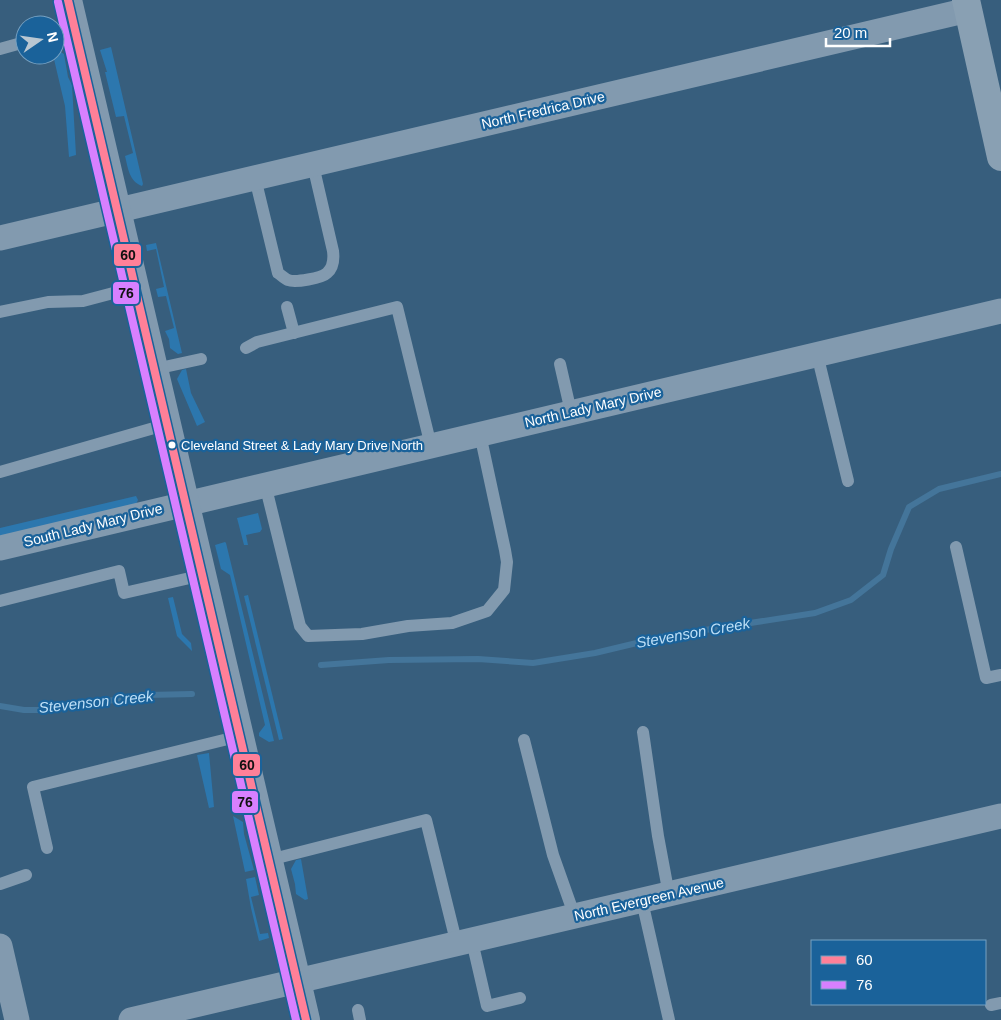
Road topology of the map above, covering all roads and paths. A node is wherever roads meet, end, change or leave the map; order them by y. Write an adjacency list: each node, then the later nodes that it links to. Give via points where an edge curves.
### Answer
1 (68, 0): 3 (street)
2 (967, 5): 6 (main road); 7 (street, North Fredrica Drive)
3 (65, 32): 9 (street)
4 (15, 45): 5 (lane)
5 (0, 49)
6 (1001, 157)
7 (313, 165): 8 (street, North Fredrica Drive); 8 (lane, via 334,262 327,274 315,278 288,280 278,273)
8 (255, 178): 9 (street, North Fredrica Drive)
9 (117, 210): 10 (street, North Fredrica Drive); 11 (street)
10 (0, 238)
11 (136, 288): 14 (lane, via 83,301 48,302); 20 (street)
12 (287, 307): 15 (lane)
13 (1001, 311): 17 (street, North Lady Mary Drive)
14 (0, 312)
15 (294, 332): 16 (lane); 24 (lane, via 397,307)
16 (246, 348)
17 (817, 354): 21 (street, North Lady Mary Drive); 26 (lane)
18 (201, 359): 20 (lane)
19 (560, 364): 21 (lane)
20 (155, 369): 22 (street)
21 (571, 412): 23 (street, North Lady Mary Drive)
22 (168, 424): 25 (lane); 28 (street)
23 (480, 434): 24 (street, North Lady Mary Drive); 27 (lane, via 507,562 504,590 487,611 452,623 362,634 308,636 300,626)
24 (431, 446): 27 (street, North Lady Mary Drive)
25 (0, 472)
26 (848, 481)
27 (265, 484): 28 (street, North Lady Mary Drive)
28 (186, 503): 30 (street, South Lady Mary Drive); 31 (street)
29 (956, 547): 33 (lane, via 986,678)
30 (0, 548)
31 (203, 575): 32 (lane, via 124,593 118,571); 35 (street)
32 (0, 601)
33 (1001, 675)
34 (643, 732): 42 (lane)
35 (240, 736): 38 (lane, via 33,786); 39 (street)
36 (524, 740): 44 (lane, via 553,855)
37 (1001, 816): 42 (street, North Evergreen Avenue)
38 (47, 848)
39 (269, 860): 45 (lane, via 426,820); 47 (street)
40 (26, 875): 41 (lane)
41 (0, 884)
42 (669, 895): 43 (street, North Evergreen Avenue)
43 (642, 901): 44 (street, North Evergreen Avenue); 52 (lane)
44 (575, 917): 45 (street, North Evergreen Avenue)
45 (465, 943): 47 (street, North Evergreen Avenue); 48 (lane, via 487,1006)
46 (0, 946): 49 (street)
47 (297, 981): 50 (street, North Evergreen Avenue); 51 (street)
48 (520, 998)
49 (17, 1020)
50 (131, 1020)
51 (306, 1020)
52 (669, 1020)

